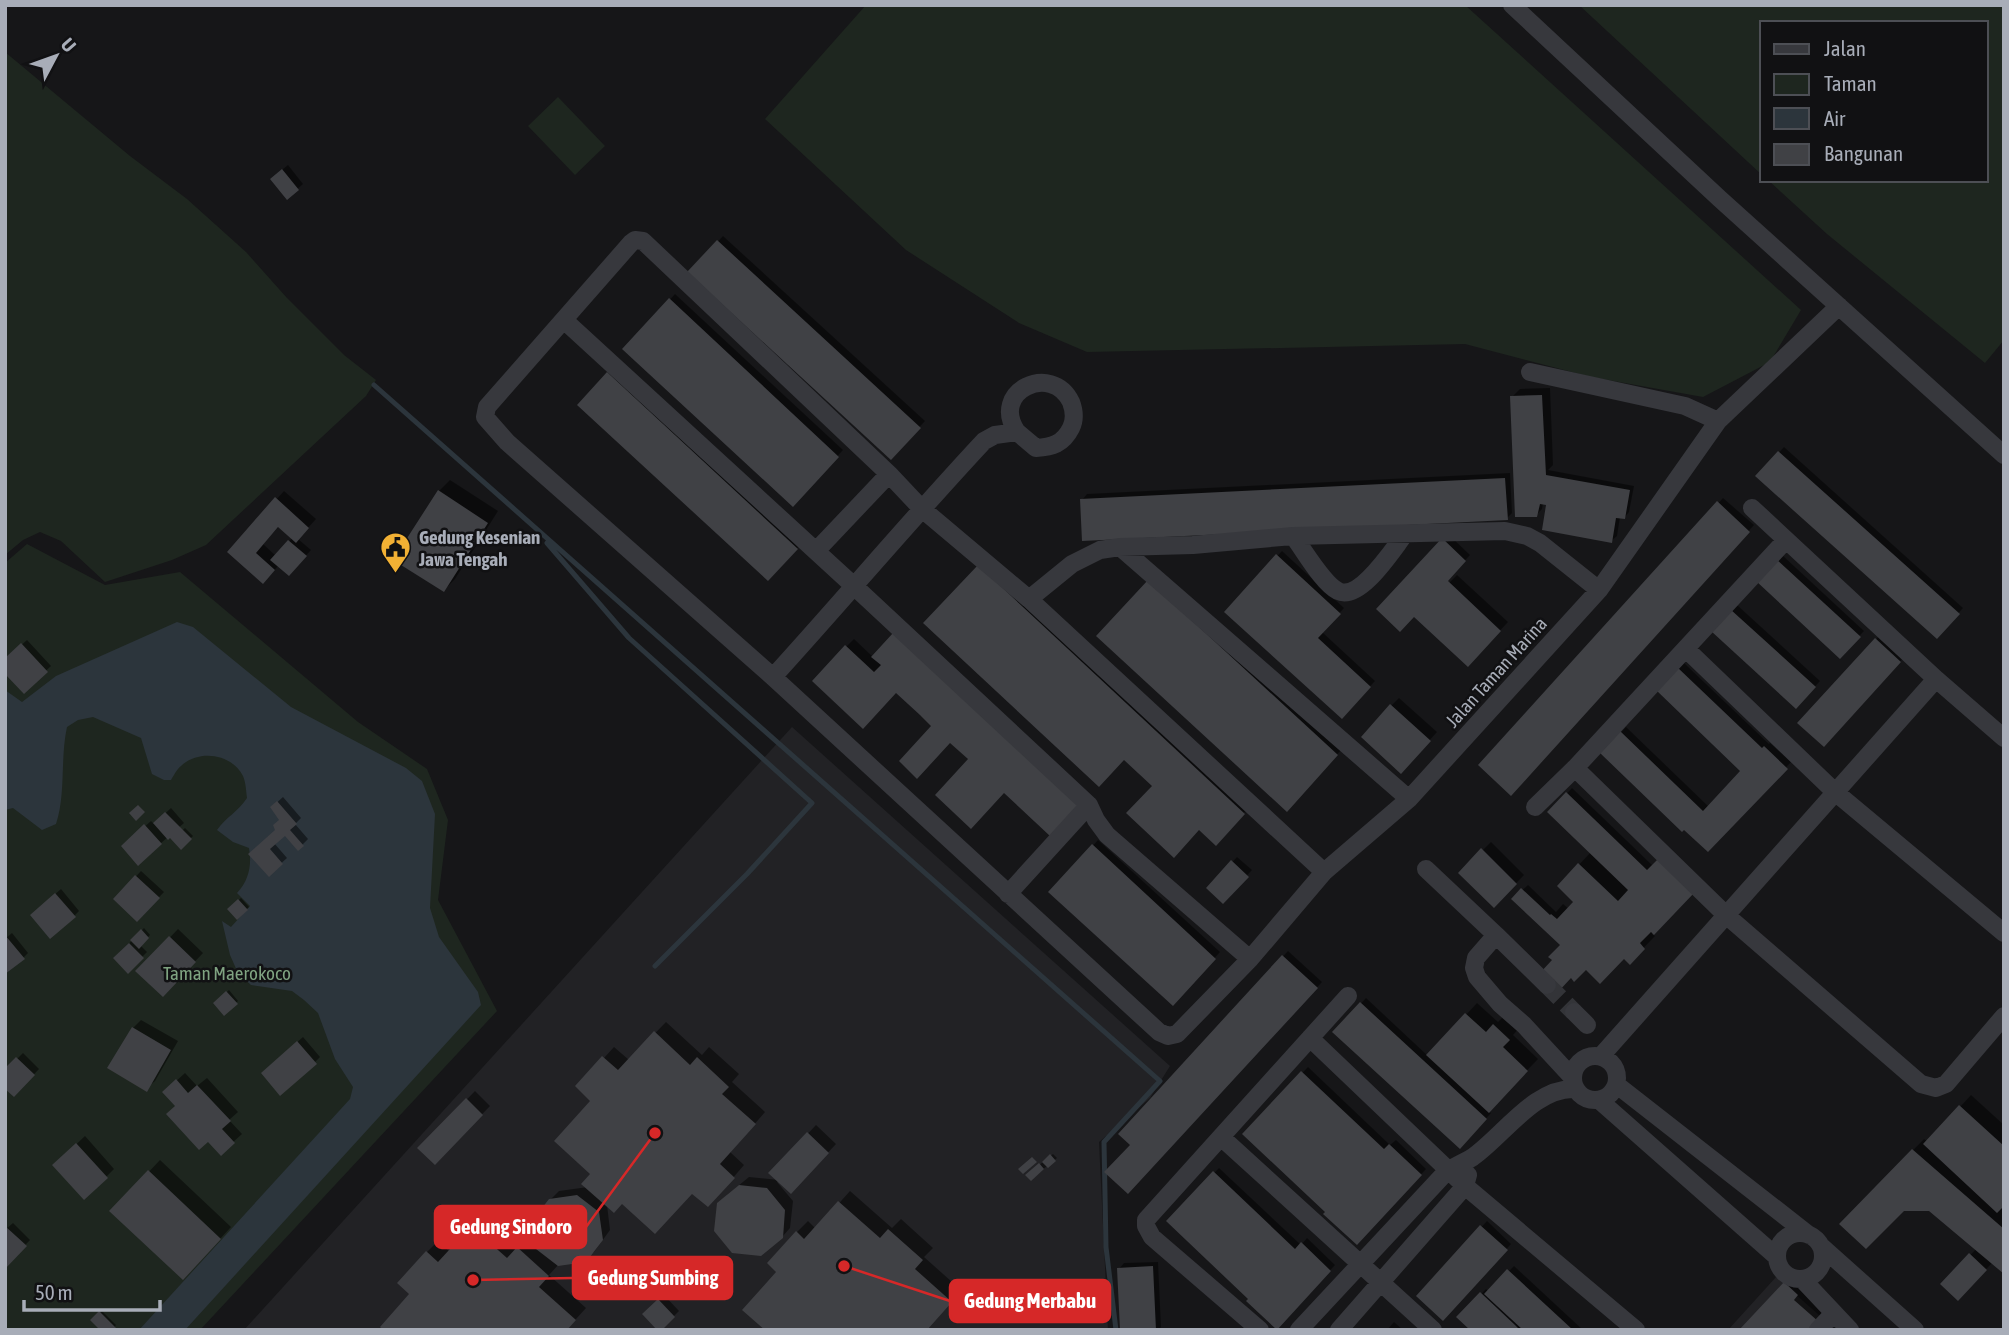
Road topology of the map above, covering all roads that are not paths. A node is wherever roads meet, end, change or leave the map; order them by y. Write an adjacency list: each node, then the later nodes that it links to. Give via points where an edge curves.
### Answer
1 (1512, 5): 2 (street)
2 (1839, 306): 5 (street, Jalan Taman Marina); 7 (street)
3 (565, 321): 8 (street, via 631,243 643,241); 15 (street); 20 (street, via 487,407 485,417 507,442)
4 (1530, 372): 5 (street, via 1685,406)
5 (1718, 421): 17 (street, Jalan Taman Marina)
6 (1017, 432): 9 (street, via 995,435 984,442)
7 (2004, 455)
8 (889, 474): 9 (street); 15 (street)
9 (921, 508): 16 (street); 18 (street)
10 (1752, 508): 13 (street)
11 (1405, 534): 12 (street); 12 (street, via 1371,577 1350,593 1339,592 1326,579); 17 (street, via 1505,531 1527,536)
12 (1293, 536): 14 (street)
13 (1785, 541): 19 (street); 21 (street)
14 (1120, 547): 18 (street, via 1087,555); 25 (street)
15 (817, 551): 16 (street)
16 (855, 587): 20 (street); 26 (street)
17 (1599, 590): 25 (street, Jalan Taman Marina)
18 (1029, 599): 29 (street)
19 (1686, 649): 23 (street); 24 (street)
20 (773, 677): 30 (street)
21 (1936, 679): 22 (street); 24 (street)
22 (2004, 738)
23 (1575, 768): 27 (street); 31 (street)
24 (1835, 792): 31 (street); 32 (street)
25 (1409, 799): 29 (street, Jalan Taman Marina)
26 (1089, 805): 30 (street); 34 (street, via 1107,835)
27 (1535, 807)
28 (1426, 869): 33 (street)
29 (1324, 872): 34 (street, Jalan Taman Marina)
30 (1008, 894): 34 (street, Jalan Taman Marina, via 1168,1036 1177,1034)
31 (1727, 916): 37 (street, via 1929,1087 1946,1084); 39 (street)
32 (2004, 933)
33 (1496, 935): 35 (street); 40 (street, via 1476,958 1477,977)
34 (1250, 959)
35 (1547, 985)
36 (1348, 996): 38 (street)
37 (2004, 1016)
38 (1310, 1038): 43 (street); 45 (street)
39 (1601, 1056): 40 (street, via 1582,1059); 41 (street, via 1612,1062 1618,1073)
40 (1574, 1083): 42 (street, via 1582,1096); 44 (street, via 1539,1100)
41 (1617, 1085): 42 (street); 47 (street)
42 (1599, 1100): 48 (street)
43 (1220, 1137): 49 (street); 53 (street, via 1147,1215 1146,1226 1152,1237)
44 (1472, 1158): 45 (street); 46 (street)
45 (1448, 1170): 46 (street); 49 (street)
46 (1465, 1186): 51 (street); 57 (street)
47 (1815, 1241): 48 (street, via 1800,1233 1783,1240); 50 (street, via 1822,1264); 60 (street)
48 (1777, 1258): 50 (street, via 1786,1274)
49 (1361, 1263): 51 (street); 54 (street)
50 (1802, 1279): 52 (street)
51 (1381, 1280): 55 (street); 56 (street)
52 (1833, 1314): 58 (street); 59 (street)
53 (1260, 1330)
54 (1299, 1330)
55 (1339, 1330)
56 (1433, 1330)
57 (1636, 1330)
58 (1818, 1330)
59 (1850, 1330)
60 (1915, 1330)

